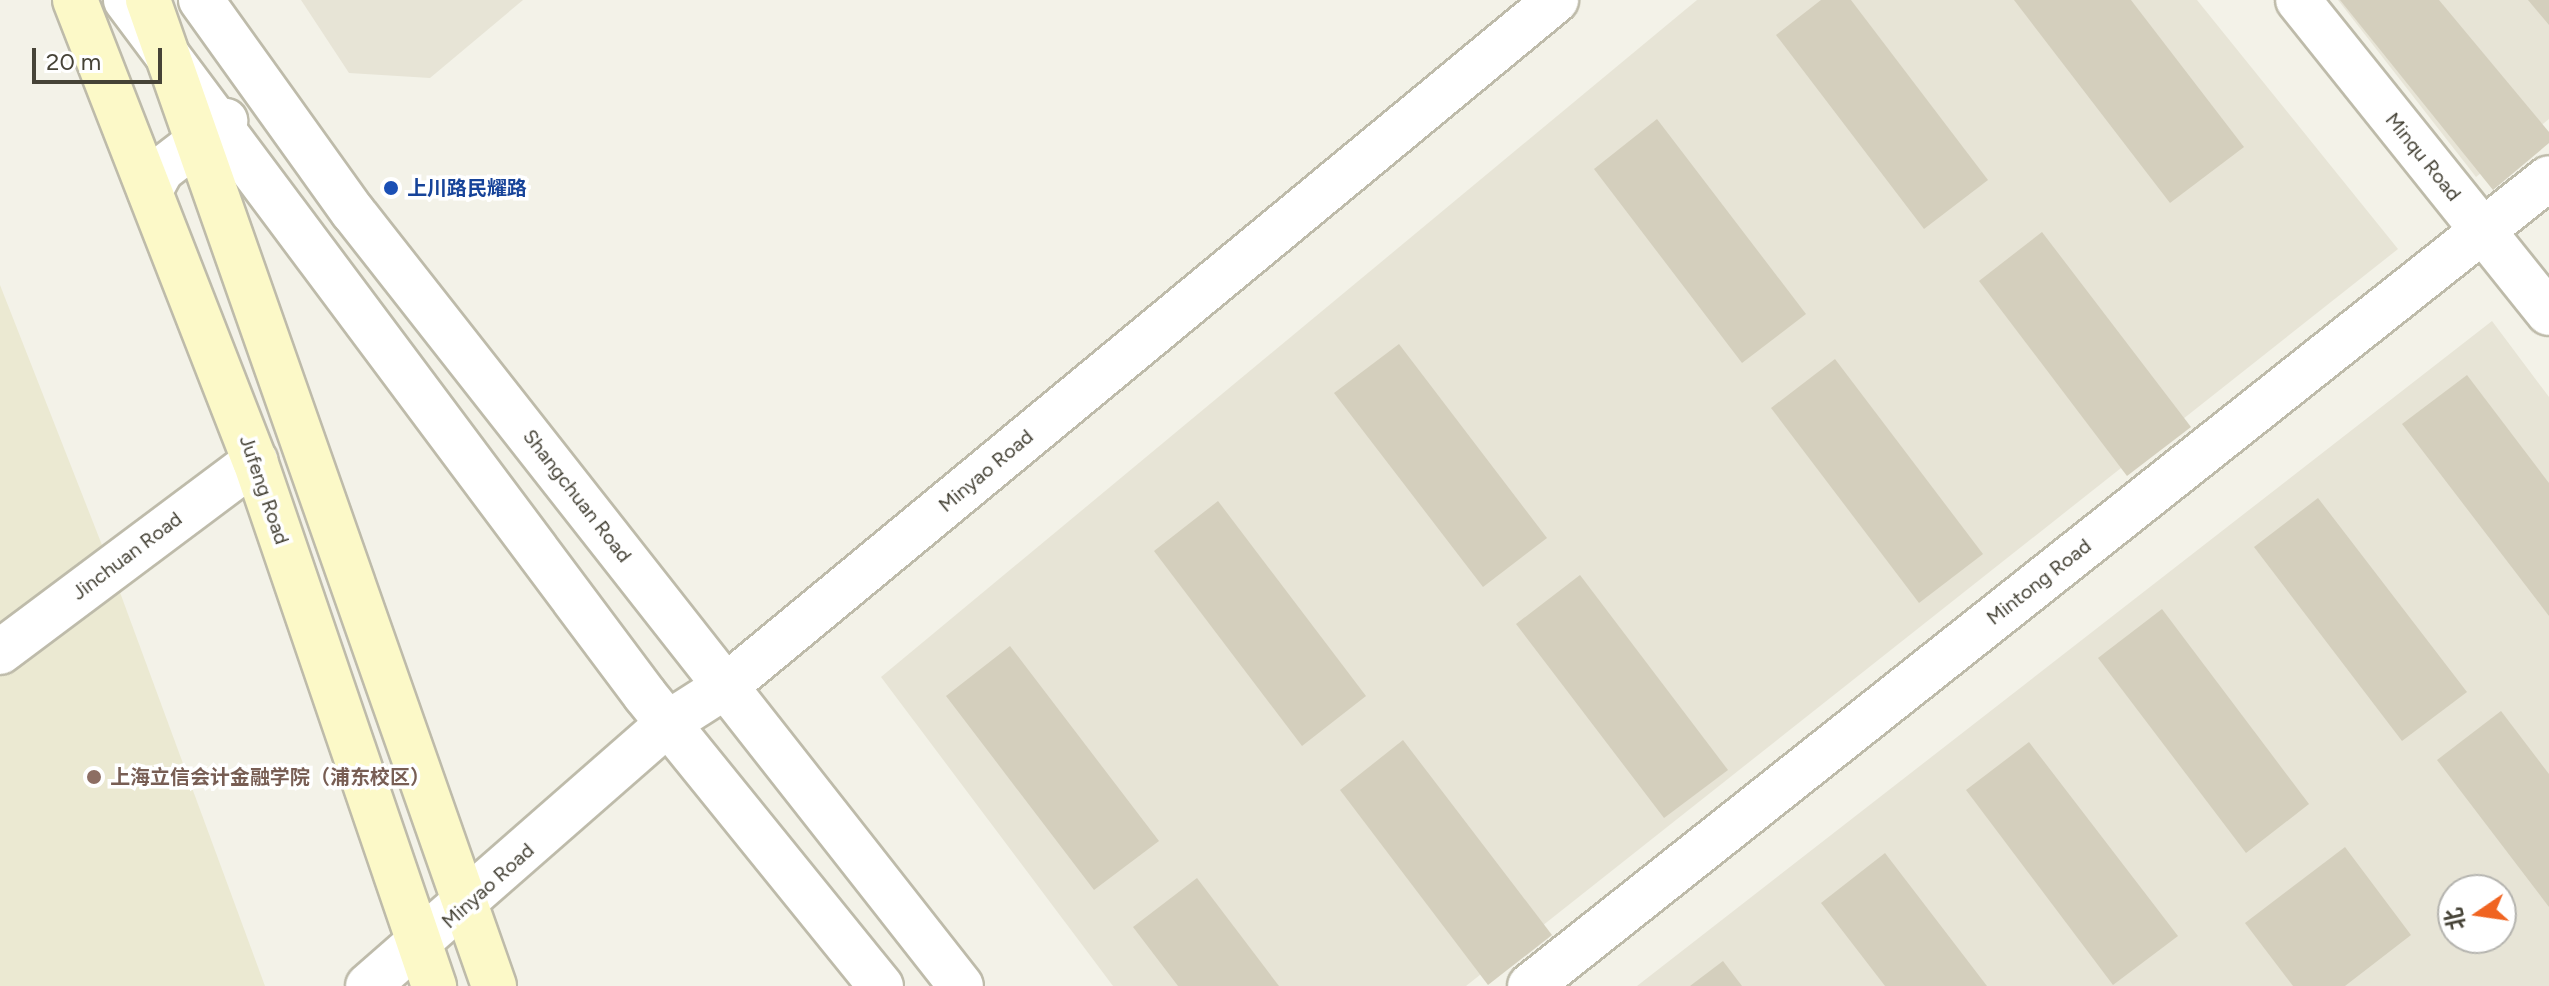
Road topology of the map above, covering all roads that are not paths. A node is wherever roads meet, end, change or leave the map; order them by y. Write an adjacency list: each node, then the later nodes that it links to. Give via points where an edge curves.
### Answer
1 (75, 0): 11 (main road, Jufeng Road)
2 (126, 0): 7 (street)
3 (148, 0): 7 (main road)
4 (201, 0): 9 (street, Shangchuan Road)
5 (1556, 0): 16 (street, Minyao Road)
6 (2298, 0): 12 (street, Minqu Road)
7 (169, 57): 8 (main road)
8 (208, 129): 9 (street, via 260,125); 11 (street, via 161,170); 17 (street); 18 (main road)
9 (311, 155): 16 (street, Shangchuan Road)
10 (2549, 178): 12 (street, Mintong Road)
11 (150, 191): 14 (main road, Jufeng Road)
12 (2482, 230): 13 (street, Minqu Road); 24 (street, Mintong Road)
13 (2549, 313)
14 (255, 461): 15 (street, Jinchuan Road); 19 (main road, Jufeng Road)
15 (0, 652)
16 (726, 686): 17 (street, Minyao Road); 23 (street, Shangchuan Road)
17 (668, 723): 18 (street, Minyao Road); 22 (street)
18 (469, 905): 19 (street, Minyao Road); 21 (main road)
19 (427, 966): 20 (street, Minyao Road)
20 (368, 986)
21 (494, 986)
22 (881, 986)
23 (961, 986)
24 (1530, 986)

